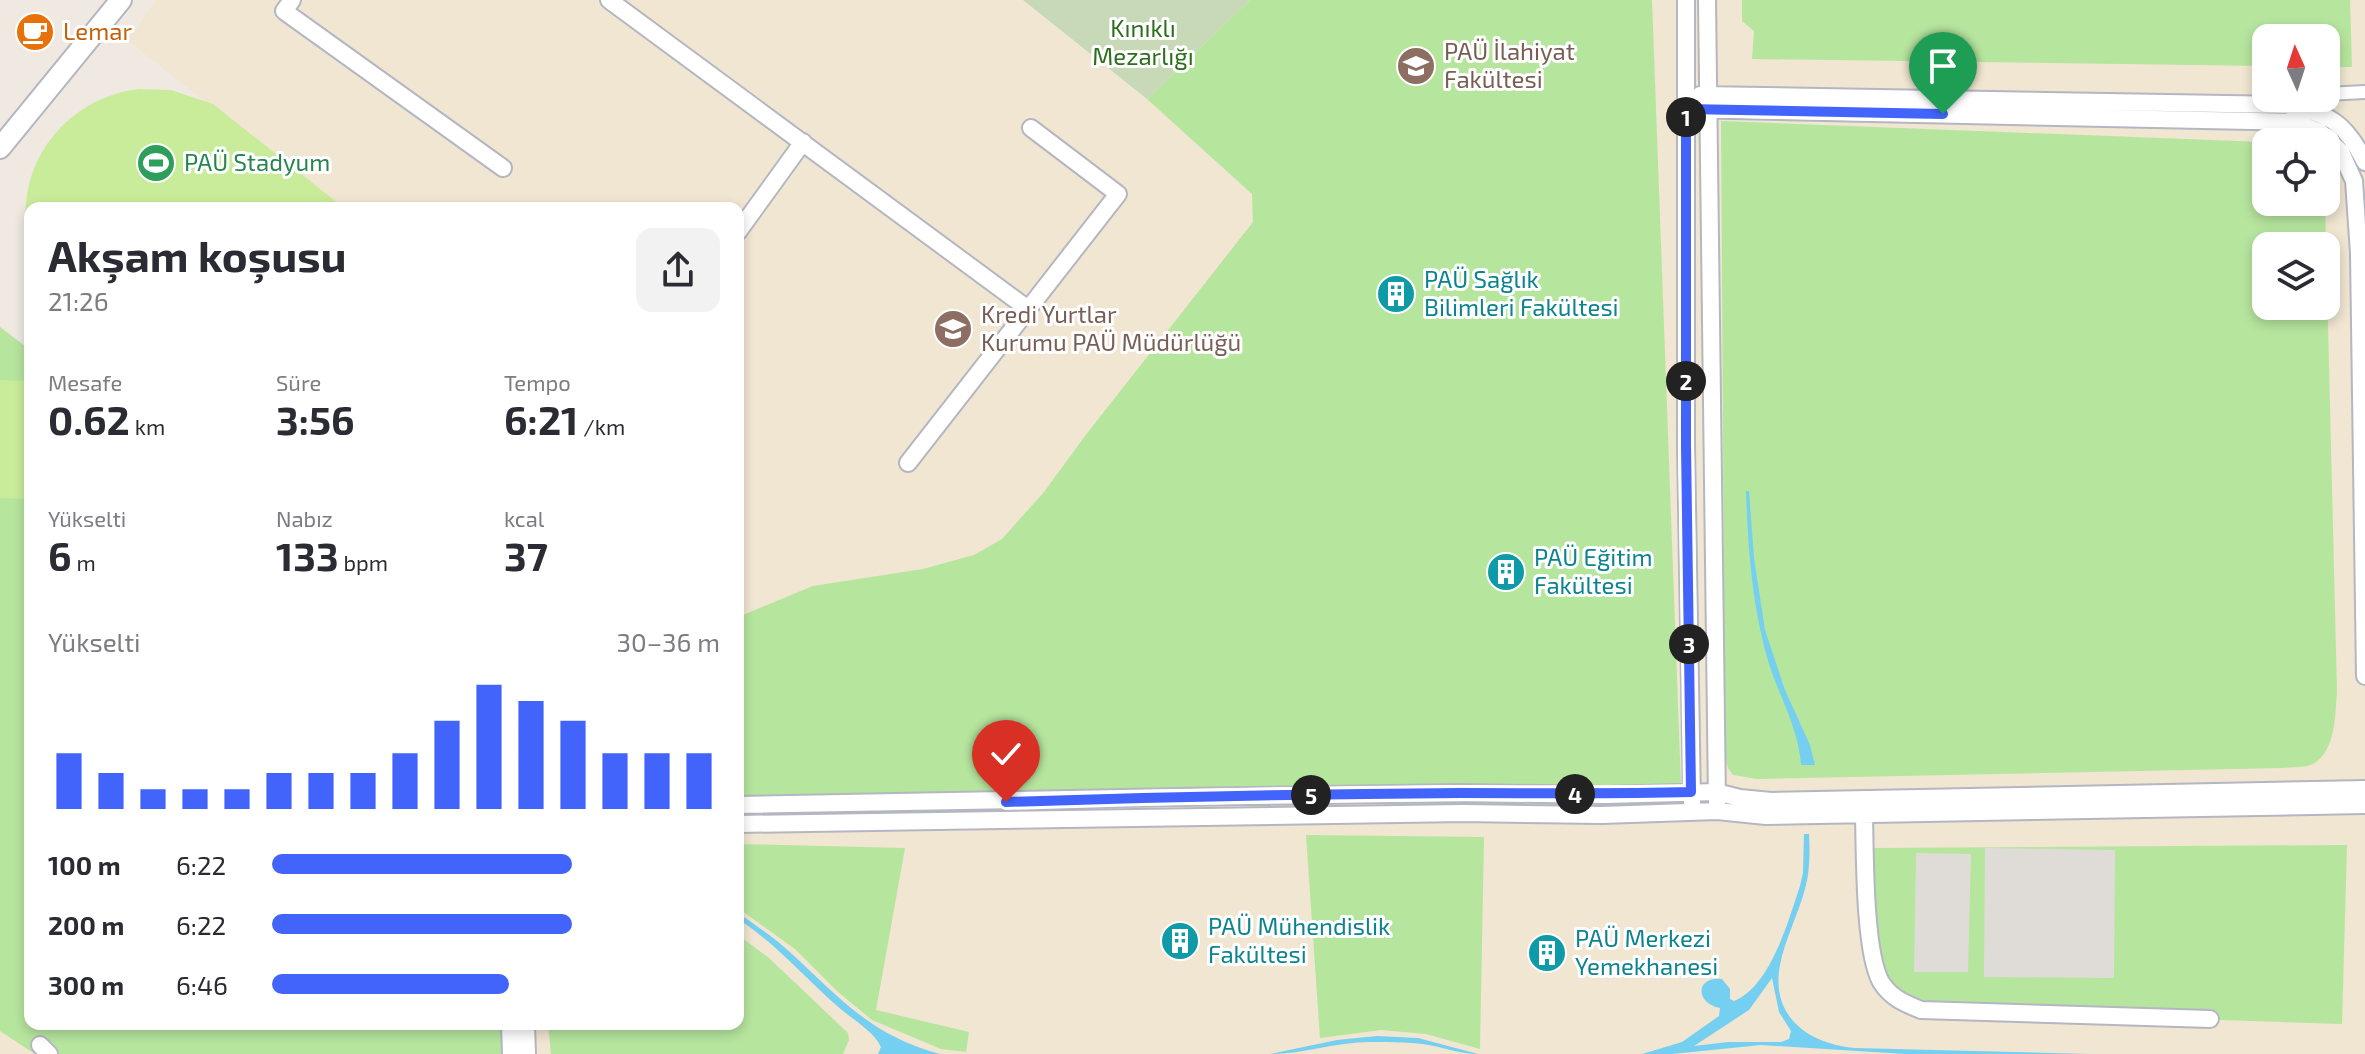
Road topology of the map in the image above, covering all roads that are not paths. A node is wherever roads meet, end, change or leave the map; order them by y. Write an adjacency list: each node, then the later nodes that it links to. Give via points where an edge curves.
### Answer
1 (121, 0): 12 (street)
2 (292, 0): 14 (street, via 284,11)
3 (609, 0): 11 (street)
4 (1686, 0): 8 (street)
5 (1707, 0): 9 (street)
6 (2365, 92): 7 (street)
7 (2340, 93)
8 (1687, 102): 9 (street); 20 (street)
9 (1709, 102): 13 (street, via 2286,105 2338,122); 18 (street, via 2294,122 2320,132 2341,152 2354,181); 21 (street)
10 (1031, 128): 16 (street, via 1118,194)
11 (803, 142): 15 (street); 16 (street)
12 (0, 148)
13 (2365, 162)
14 (503, 168)
15 (744, 224)
16 (1028, 309): 17 (street)
17 (908, 463)
18 (2365, 676)
19 (2365, 789): 21 (street, via 1771,801)
20 (1691, 792): 21 (street); 22 (street); 26 (street)
21 (1716, 792): 25 (street)
22 (1006, 802): 23 (street); 28 (street)
23 (744, 805)
24 (2365, 805): 27 (street)
25 (1717, 811): 26 (street); 27 (street)
26 (1692, 812): 28 (street)
27 (1864, 815): 30 (street, via 1872,958 1897,1000 1921,1010)
28 (1004, 822): 29 (street)
29 (744, 824)
30 (2210, 1019)
31 (510, 1030): 33 (street)
32 (526, 1030): 34 (street)
33 (511, 1054)
34 (527, 1054)

